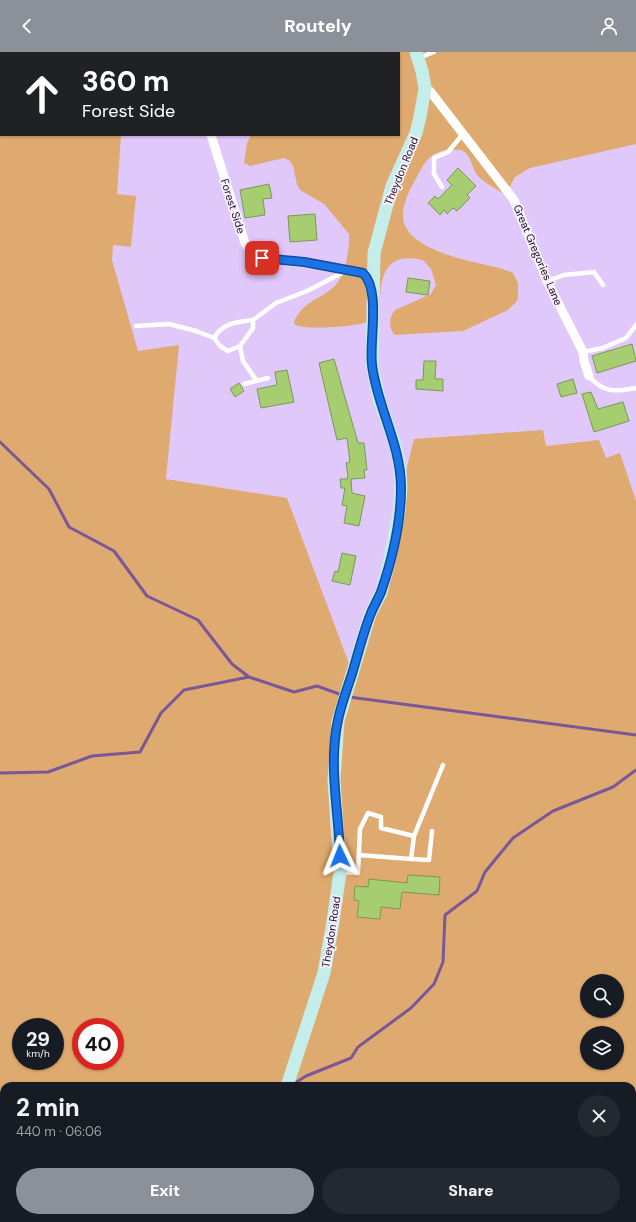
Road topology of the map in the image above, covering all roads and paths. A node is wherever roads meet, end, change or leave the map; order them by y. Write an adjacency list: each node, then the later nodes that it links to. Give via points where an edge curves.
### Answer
1 (434, 52): 2 (lane)
2 (417, 55): 3 (street, Theydon Road)
3 (425, 88): 4 (street, Great Gregories Lane); 10 (street, Theydon Road, via 416,133 392,186 374,253)
4 (463, 134): 6 (lane, via 448,152 434,158 434,174); 8 (street, Great Gregories Lane, via 514,200)
5 (211, 136): 7 (street, Forest Side, via 245,244 253,253 262,258 304,262)
6 (442, 187)
7 (348, 271): 10 (street, Forest Side, via 363,273 368,278); 11 (lane, via 276,303)
8 (547, 281): 9 (lane, via 564,275 594,272); 16 (street, Great Gregories Lane)
9 (603, 284)
10 (374, 300): 27 (street, Theydon Road, via 372,365 380,403 395,444 401,488 399,512 383,586 370,614 338,721 334,779)
11 (253, 320): 14 (lane, via 226,325); 15 (lane, via 252,328)
12 (636, 325): 16 (lane, via 626,338 603,348)
13 (136, 326): 14 (lane, via 169,324)
14 (214, 338): 15 (lane, via 228,351)
15 (240, 346): 19 (lane, via 243,361)
16 (583, 352): 17 (street, Great Gregories Lane)
17 (589, 376): 21 (lane, via 597,386 618,392)
18 (268, 378): 19 (lane)
19 (256, 380): 20 (lane)
20 (244, 384)
21 (636, 388)
22 (443, 765): 24 (lane)
23 (432, 831): 26 (lane, via 429,860)
24 (414, 836): 25 (lane, via 381,828 381,817 368,813 360,829); 26 (lane)
25 (359, 855): 26 (lane); 27 (lane, via 358,873)
26 (411, 859)
27 (340, 872): 28 (street, Theydon Road, via 324,973)
28 (288, 1082)

